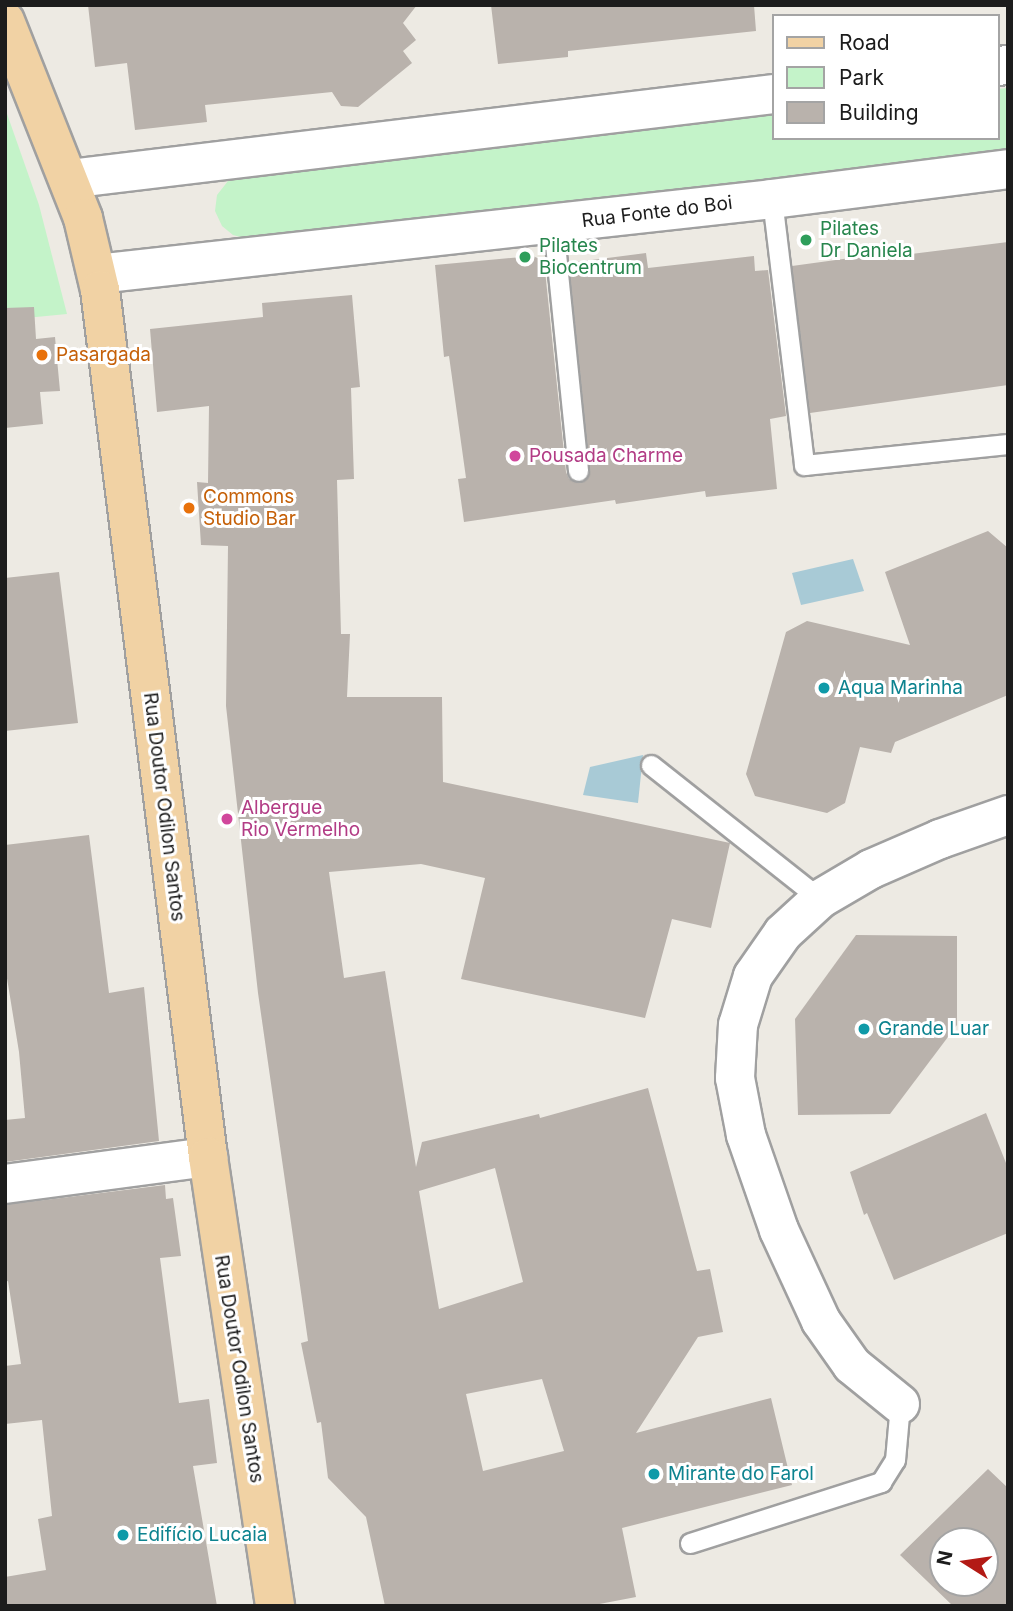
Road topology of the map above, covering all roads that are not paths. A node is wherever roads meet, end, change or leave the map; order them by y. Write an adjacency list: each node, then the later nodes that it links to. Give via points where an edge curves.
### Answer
1 (5, 22): 4 (main road, Rua Doutor Odilon Santos)
2 (772, 93): 4 (street)
3 (1008, 169): 5 (street, Rua Fonte do Boi)
4 (69, 180): 7 (main road, Rua Doutor Odilon Santos)
5 (772, 198): 6 (street, Rua Fonte do Boi); 8 (lane, via 804,465)
6 (553, 224): 7 (street, Rua Fonte do Boi); 9 (lane)
7 (97, 274): 13 (main road, Rua Doutor Odilon Santos)
8 (1008, 444)
9 (578, 471)
10 (651, 765): 12 (lane)
11 (1008, 815): 12 (street, via 871,869)
12 (820, 899): 15 (street, via 783,933 753,976 737,1026 735,1078 746,1135 821,1321 852,1364)
13 (208, 1157): 14 (street); 17 (main road, Rua Doutor Odilon Santos)
14 (5, 1184)
15 (900, 1404): 16 (lane, via 895,1460 881,1482)
16 (690, 1543)
17 (275, 1606)

